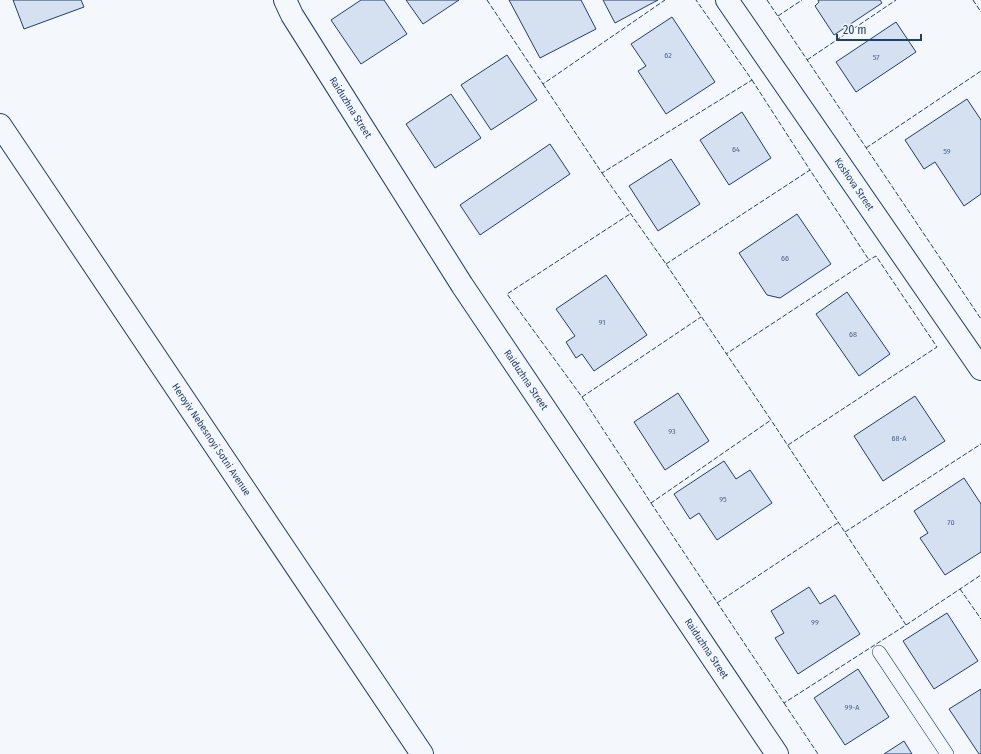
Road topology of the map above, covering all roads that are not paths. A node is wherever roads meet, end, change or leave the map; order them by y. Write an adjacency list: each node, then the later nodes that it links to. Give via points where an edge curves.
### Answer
1 (285, 0): 7 (street, Raiduzhna Street, via 462,285)
2 (727, 0): 4 (street, Koshova Street)
3 (0, 126): 6 (street, Heroyiv Nebesnoyi Sotni Avenue)
4 (981, 369)
5 (879, 652): 8 (lane)
6 (422, 754)
7 (777, 754)
8 (947, 754)

